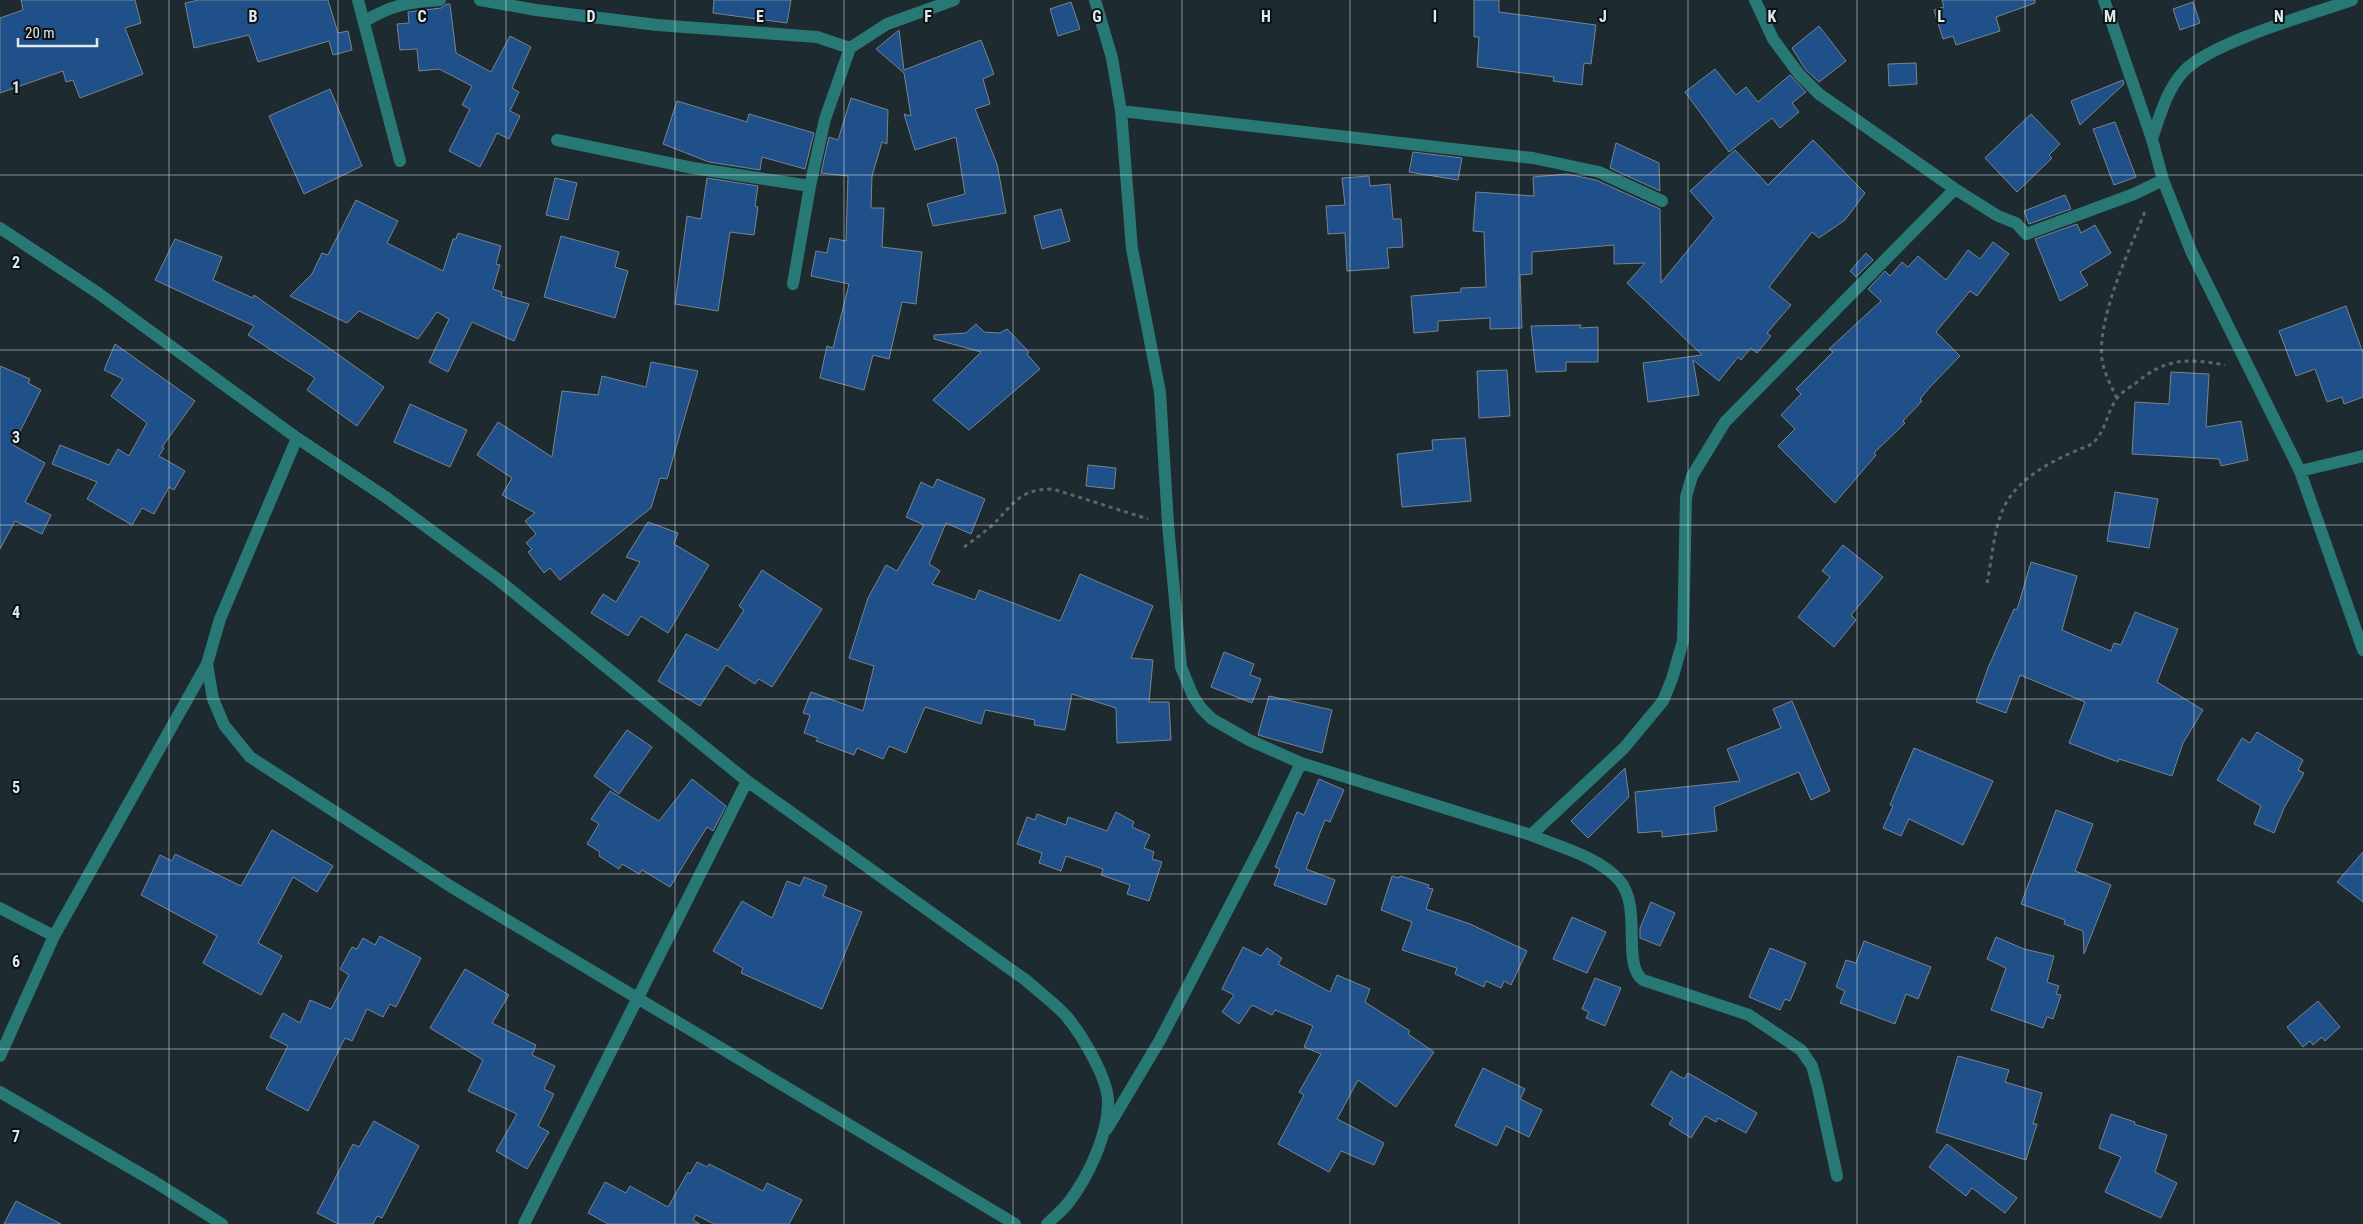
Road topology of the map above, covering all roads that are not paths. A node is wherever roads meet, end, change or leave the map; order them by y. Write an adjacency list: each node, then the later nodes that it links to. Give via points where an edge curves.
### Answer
1 (358, 0): 9 (street)
2 (440, 0): 9 (street, via 406,2)
3 (480, 0): 10 (street, via 658,25 817,37)
4 (954, 0): 10 (street, via 887,24)
5 (1094, 0): 11 (street, via 1112,58)
6 (1755, 0): 17 (street, via 1773,39 1799,74 1819,94)
7 (2104, 0): 12 (street)
8 (2352, 0): 12 (street, via 2233,42 2185,70 2169,93)
9 (365, 21): 14 (street)
10 (850, 48): 16 (street, via 826,119)
11 (1121, 111): 18 (street, via 1533,158 1599,172); 26 (street, via 1132,249 1160,392 1181,667 1193,696 1212,718 1249,740)
12 (2152, 139): 15 (street)
13 (557, 140): 16 (street, via 693,168)
14 (400, 161)
15 (2160, 182): 17 (street, via 2026,234 2016,223 1998,216); 23 (street)
16 (810, 186): 20 (street)
17 (1955, 189): 28 (street, via 1725,422 1692,476 1686,497 1683,641 1662,701 1624,748)
18 (1662, 201)
19 (0, 228): 21 (street, via 98,293)
20 (793, 284)
21 (298, 438): 25 (street, via 220,619); 27 (street, via 496,578)
22 (2363, 456): 23 (street)
23 (2300, 471): 24 (street)
24 (2363, 650)
25 (207, 664): 30 (street); 31 (street, via 213,699 224,725 250,757 450,886)
26 (1301, 762): 28 (street); 34 (street, via 1160,1040)
27 (747, 781): 31 (street); 34 (street, via 1027,981 1066,1016 1084,1040 1100,1072 1108,1102)
28 (1531, 834): 35 (street, via 1597,863 1619,880 1629,895 1634,966 1638,977 1749,1015 1801,1050 1812,1066)
29 (0, 908): 30 (street)
30 (54, 936): 32 (street)
31 (638, 998): 37 (street); 38 (street)
32 (0, 1056)
33 (0, 1092): 36 (street)
34 (1104, 1135): 39 (street, via 1069,1202)
35 (1837, 1176)
36 (222, 1224)
37 (524, 1224)
38 (1015, 1224)
39 (1047, 1224)

